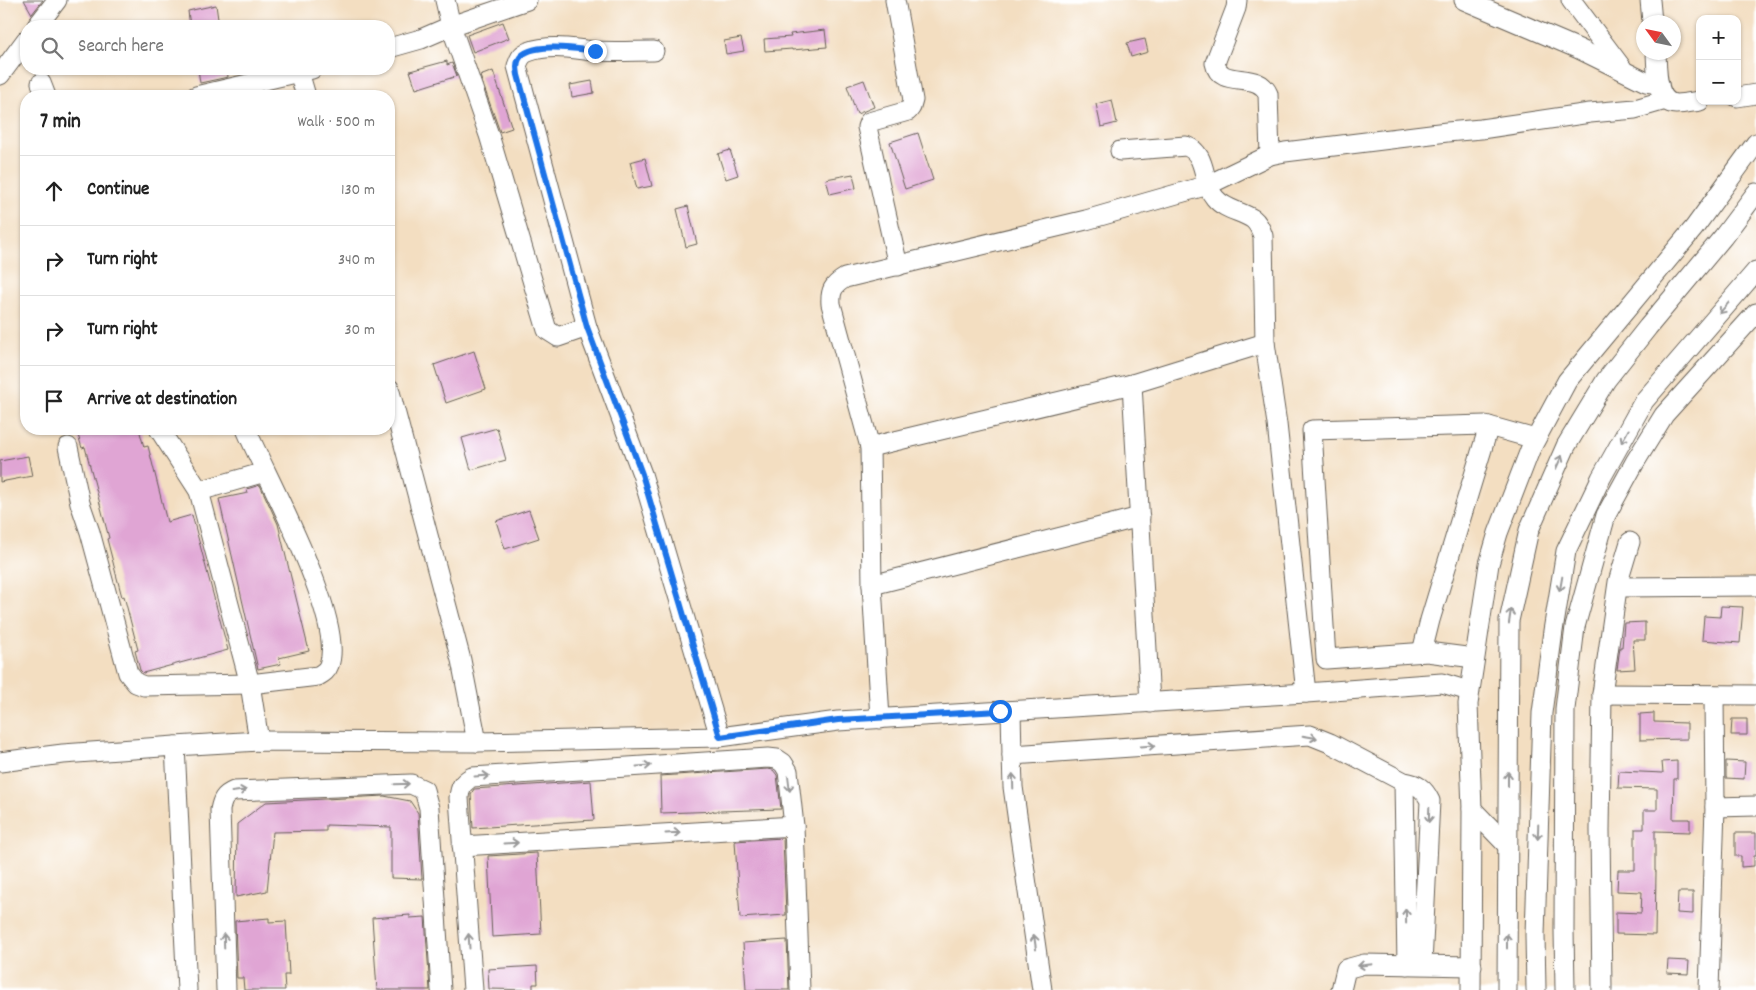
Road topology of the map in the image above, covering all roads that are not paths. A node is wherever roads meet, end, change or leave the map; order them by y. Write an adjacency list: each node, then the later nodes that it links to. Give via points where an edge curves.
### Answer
1 (57, 0): 10 (street)
2 (445, 0): 11 (street)
3 (527, 0): 11 (street)
4 (895, 0): 31 (street, via 913,100 908,111 870,122 867,128)
5 (1237, 0): 28 (street, via 1216,67 1227,77 1255,81 1265,89 1268,94)
6 (1464, 0): 16 (street)
7 (1571, 0): 16 (street)
8 (1650, 0): 9 (street)
9 (1651, 15)
10 (42, 20)
11 (451, 26): 12 (street); 34 (street, via 547,330 558,337)
12 (395, 46)
13 (20, 48): 17 (street)
14 (654, 51): 34 (street, via 554,47 523,54 517,66)
15 (1657, 60): 22 (street)
16 (1625, 71): 22 (street)
17 (0, 75)
18 (285, 75): 20 (street)
19 (306, 75): 21 (street)
20 (221, 90)
21 (306, 90)
22 (1663, 92): 25 (street, via 1674,104); 28 (street, via 1635,108)
23 (1756, 94): 24 (street)
24 (1741, 96)
25 (1696, 101)
26 (1756, 144): 41 (street, via 1694,228 1575,370)
27 (1120, 151): 29 (street, via 1192,148 1200,158)
28 (1270, 155): 29 (street)
29 (1208, 185): 31 (street, via 1086,220); 35 (street, via 1214,198 1252,219 1263,236)
30 (1756, 193): 73 (street, one-way to 30, via 1509,621 1529,530 1569,439 1606,380 1724,238)
31 (898, 266): 43 (street, via 845,278 830,292)
32 (1756, 271): 75 (street, one-way to 75, via 1644,401 1601,478 1566,551 1542,713)
33 (1756, 313): 76 (street, via 1664,415 1606,515 1576,627 1565,708)
34 (587, 327): 62 (street, via 642,474)
35 (1265, 343): 36 (street); 55 (street)
36 (1132, 384): 43 (street); 46 (street)
37 (395, 411): 64 (street, via 461,660)
38 (1489, 426): 41 (street); 51 (street); 51 (street, via 1312,430 1326,659)
39 (163, 435): 45 (street)
40 (249, 435): 44 (street)
41 (1535, 439): 52 (street, via 1493,548)
42 (68, 447): 53 (street, via 80,503 131,679 144,686)
43 (870, 447): 48 (street)
44 (265, 472): 45 (street); 53 (street, via 325,608 331,644 329,664 326,671 318,676)
45 (199, 491): 53 (street)
46 (1140, 517): 48 (street); 59 (street)
47 (1630, 542): 50 (street)
48 (872, 585): 61 (street)
49 (1756, 586): 50 (street)
50 (1618, 587): 56 (street)
51 (1422, 652): 52 (street)
52 (1474, 658): 54 (street)
53 (250, 684): 63 (street)
54 (1469, 691): 55 (street, via 1442,683); 71 (street)
55 (1306, 693): 59 (street)
56 (1602, 694): 57 (street); 90 (street)
57 (1714, 695): 58 (street); 69 (street)
58 (1756, 696)
59 (1150, 703): 60 (street)
60 (1010, 711): 61 (street); 66 (street)
61 (880, 719): 62 (street, via 838,720)
62 (720, 737): 64 (street)
63 (260, 741): 64 (street); 65 (street)
64 (477, 742)
65 (175, 746): 67 (street); 79 (street)
66 (1012, 755): 68 (street, one-way to 68, via 1310,735); 84 (street, one-way to 66, via 1013,787)
67 (0, 762)
68 (1404, 782): 77 (street, one-way to 68); 77 (street, one-way to 77, via 1416,784 1426,792 1430,801 1426,920)
69 (1715, 806): 70 (street); 91 (street)
70 (1756, 806)
71 (1472, 809): 73 (street); 78 (street)
72 (794, 826): 74 (street, one-way to 72); 74 (street, one-way to 72, via 460,788 472,777 768,758 777,759 788,771); 83 (street)
73 (1507, 845): 87 (street, one-way to 73)
74 (462, 846): 82 (street, one-way to 74)
75 (1535, 935): 76 (street); 88 (street)
76 (1564, 938): 89 (street)
77 (1415, 964): 78 (street); 85 (street, one-way to 85, via 1364,964 1346,969)
78 (1472, 966): 86 (street)
79 (187, 990)
80 (226, 990): 81 (street, one-way to 81, via 220,810 226,794 234,791 411,784 424,790 429,808)
81 (441, 990)
82 (473, 990)
83 (800, 990)
84 (1042, 990)
85 (1341, 990)
86 (1471, 990)
87 (1507, 990)
88 (1536, 990)
89 (1566, 990)
90 (1602, 990)
91 (1709, 990)

